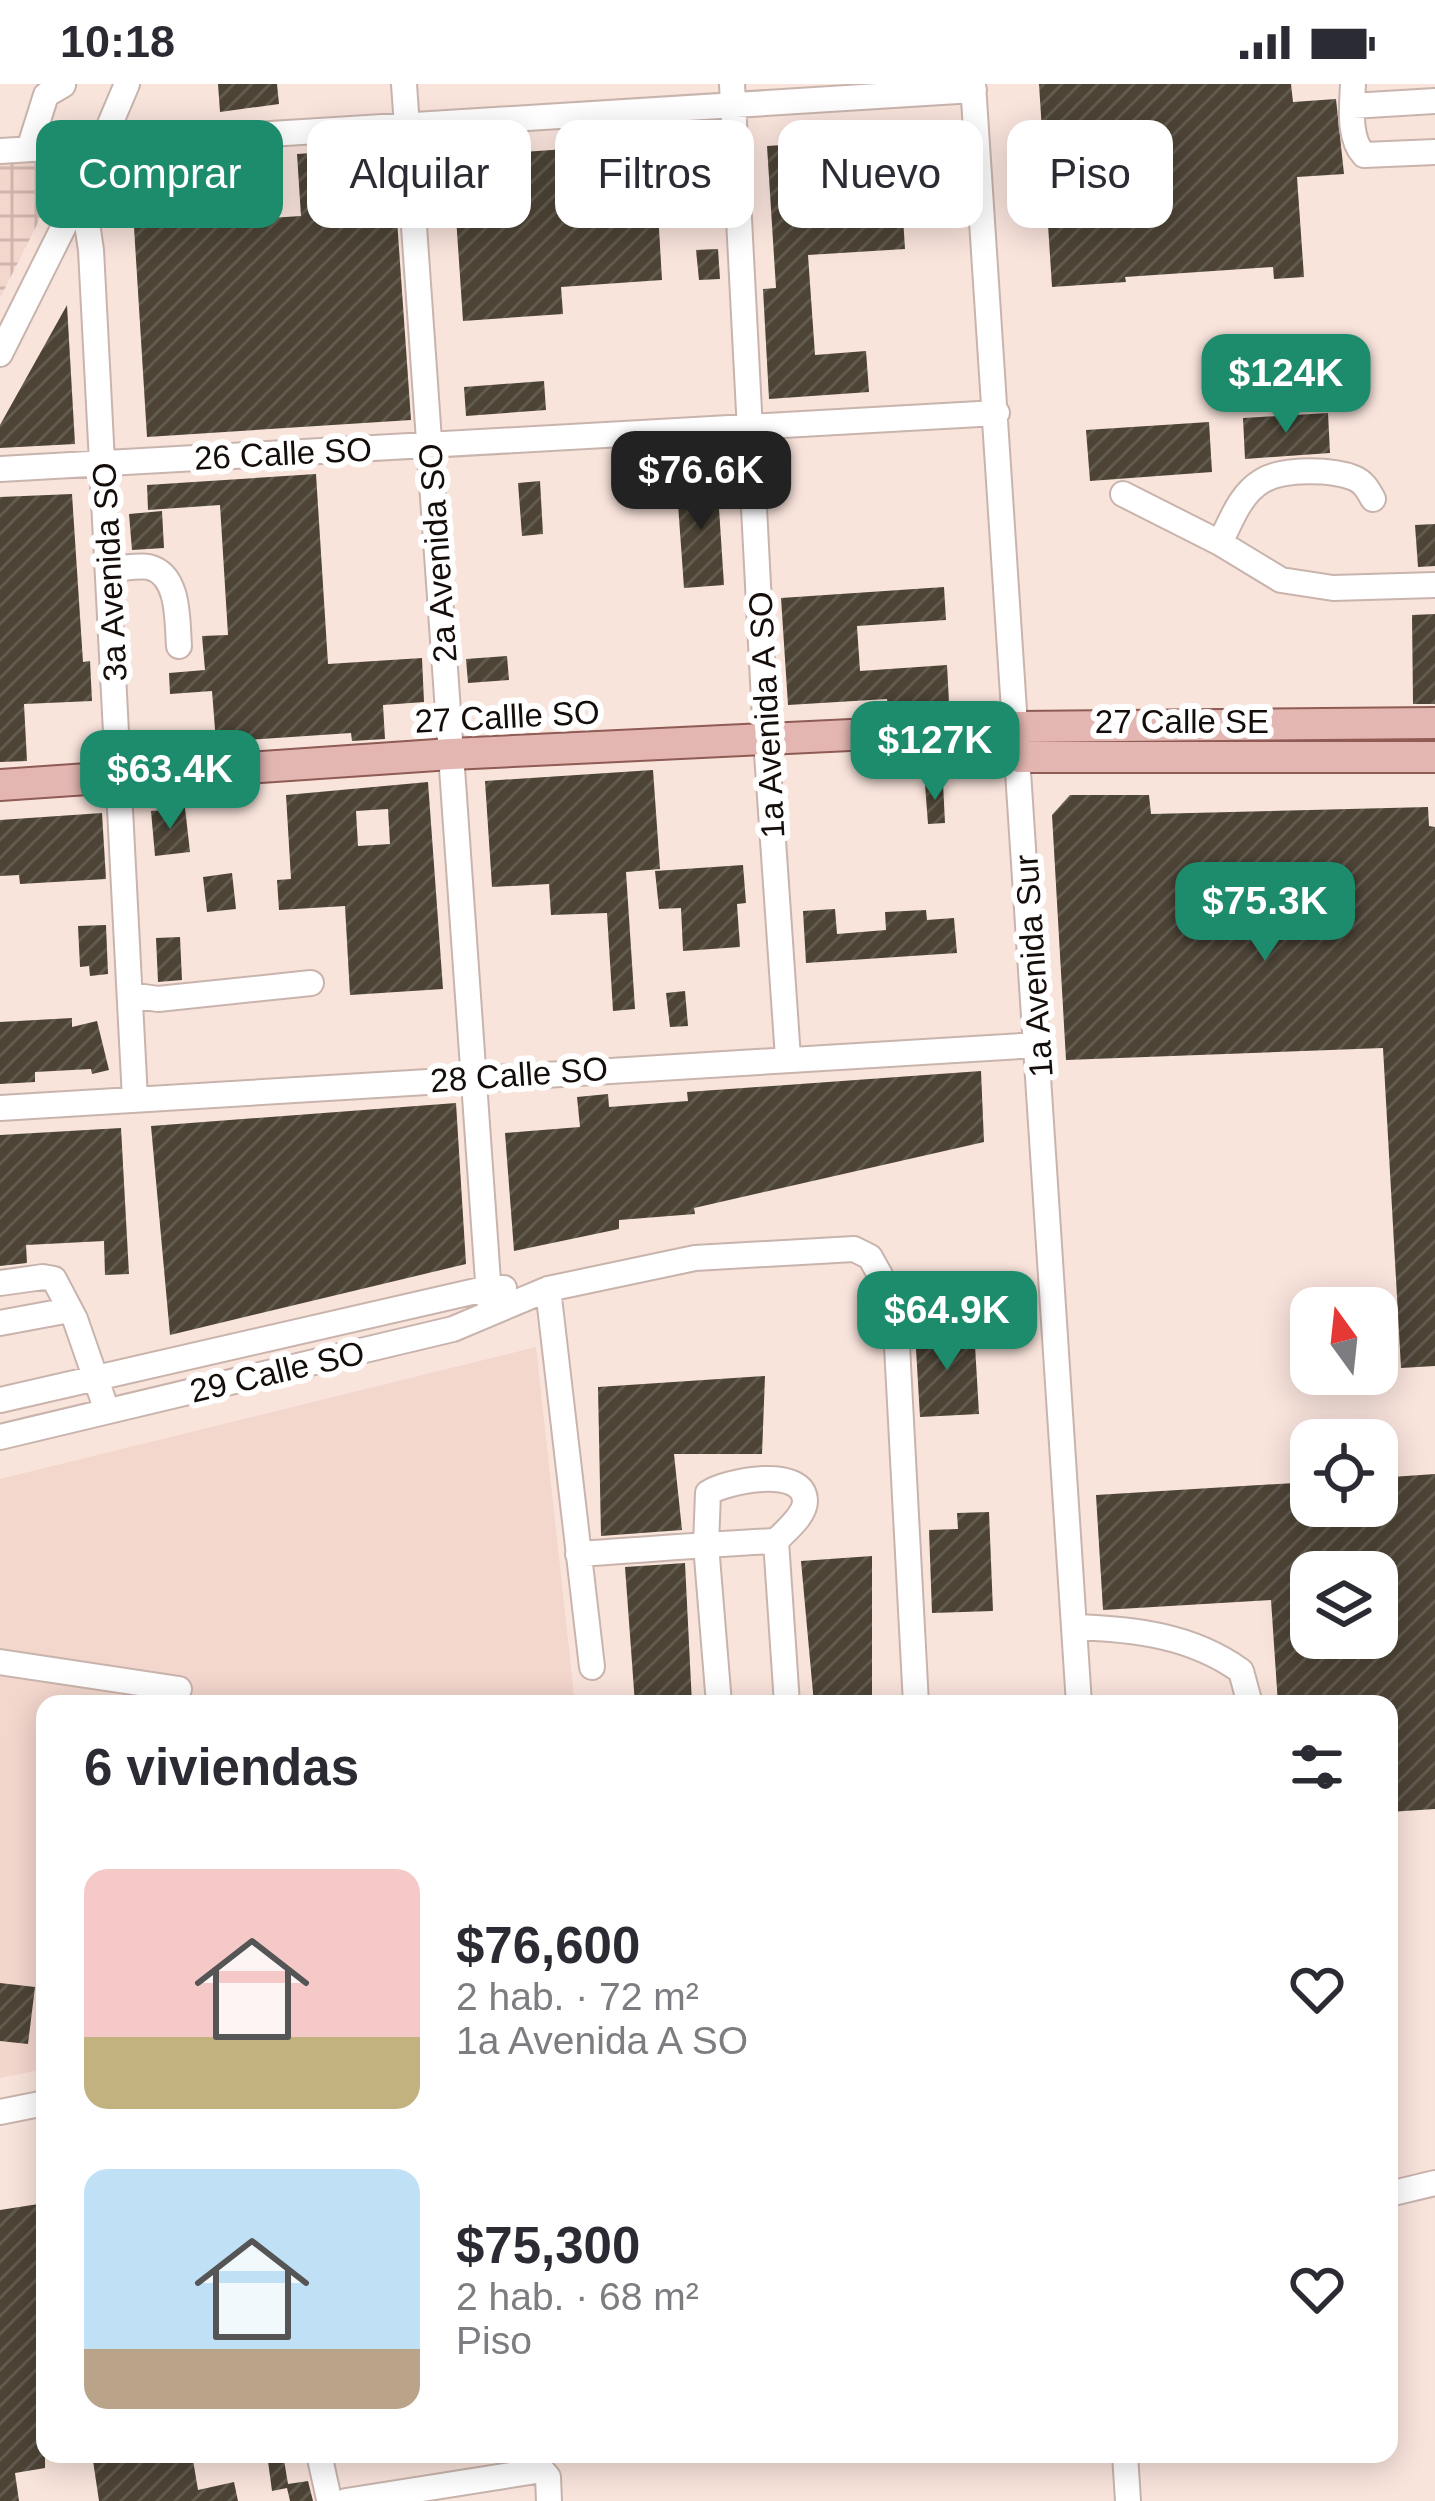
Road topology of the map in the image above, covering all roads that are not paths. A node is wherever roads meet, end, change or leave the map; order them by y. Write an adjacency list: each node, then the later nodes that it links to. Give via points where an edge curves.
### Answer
1 (127, 84): 8 (street)
2 (404, 84): 9 (street, 2a Avenida SO)
3 (63, 85): 11 (street, via 46,95)
4 (974, 87): 5 (street); 19 (street, 1a Avenida Sur)
5 (732, 94): 10 (street); 20 (street, 1a Avenida A SO)
6 (1352, 95): 7 (street); 14 (street, via 1355,143 1364,155)
7 (1435, 100)
8 (113, 120)
9 (407, 120)
10 (459, 120)
11 (29, 148): 12 (street); 13 (street)
12 (36, 148)
13 (0, 151)
14 (1435, 152)
15 (63, 228): 18 (street)
16 (88, 228): 22 (street, 3a Avenida SO)
17 (414, 228): 21 (street, 2a Avenida SO)
18 (0, 354)
19 (997, 413): 20 (street, 26 Calle SO); 33 (street, 1a Avenida Sur)
20 (751, 427): 21 (street, 26 Calle SO); 32 (street, 1a Avenida A SO)
21 (430, 445): 22 (street, 26 Calle SO); 34 (street, 2a Avenida SO)
22 (104, 463): 23 (street, 26 Calle SO); 27 (street, 3a Avenida SO)
23 (0, 469)
24 (1123, 494): 26 (street)
25 (1372, 499): 26 (street, via 1353,477 1279,475 1243,497)
26 (1220, 543): 28 (street, via 1281,580 1333,588)
27 (109, 569): 29 (street, via 149,567 165,576); 36 (street, 3a Avenida SO)
28 (1435, 585)
29 (179, 646)
30 (1435, 723): 33 (main road, 27 Calle SE)
31 (932, 731): 32 (main road, 27 Callle SO); 33 (main road, 27 Calle SE)
32 (766, 739): 34 (main road, 27 Callle SO); 41 (street, 1a Avenida A SO)
33 (1019, 742): 35 (main road, 27 Calle SE); 40 (street, 1a Avenida Sur)
34 (451, 754): 36 (main road, 27 Callle SO); 42 (street, 2a Avenida SO)
35 (1435, 757)
36 (119, 777): 37 (main road, 27 Callle SO); 39 (street, 3a Avenida SO)
37 (0, 785)
38 (311, 983): 39 (street)
39 (130, 995): 43 (street, 3a Avenida SO)
40 (1038, 1045): 41 (street, 28 Calle SO); 59 (street, 1a Avenida Sur)
41 (788, 1058): 42 (street, 28 Calle SO)
42 (474, 1077): 43 (street, 28 Calle SO); 47 (street, 2a Avenida SO)
43 (135, 1099): 44 (street, 28 Calle SO)
44 (0, 1108)
45 (0, 1283): 48 (street, via 54,1279)
46 (548, 1289): 47 (street, 29 Calle SO); 58 (street); 65 (street, 29 Calle SO, via 756,1251 854,1249 870,1257 896,1327)
47 (490, 1299): 50 (street, 29 Calle SO); 52 (street, 29 Calle SO, via 453,1329)
48 (70, 1310): 49 (street); 51 (street)
49 (0, 1323)
50 (183, 1356): 51 (street, 29 Calle SO); 52 (street)
51 (97, 1376): 53 (street, 29 Calle SO); 54 (street)
52 (191, 1391): 54 (street, 29 Calle SO)
53 (0, 1400)
54 (107, 1411): 55 (street, 29 Calle SO)
55 (0, 1437)
56 (776, 1541): 57 (street); 57 (street, via 805,1501 801,1489 775,1478 708,1493); 64 (street)
57 (706, 1545): 58 (street); 63 (street)
58 (578, 1554): 61 (street)
59 (1074, 1628): 66 (street, 1a Avenida Sur); 67 (street, via 1136,1629 1184,1641 1241,1671)
60 (0, 1661): 62 (street)
61 (592, 1667)
62 (179, 1689)
63 (718, 1695)
64 (786, 1695)
65 (916, 1695)
66 (1078, 1695)
67 (1248, 1695)
68 (36, 2105): 69 (street)
69 (0, 2112)
70 (1435, 2183): 71 (street)
71 (1398, 2192)
72 (322, 2463): 74 (street)
73 (1126, 2463): 76 (street)
74 (334, 2500): 75 (street, via 544,2472)
75 (549, 2501)
76 (1128, 2501)

